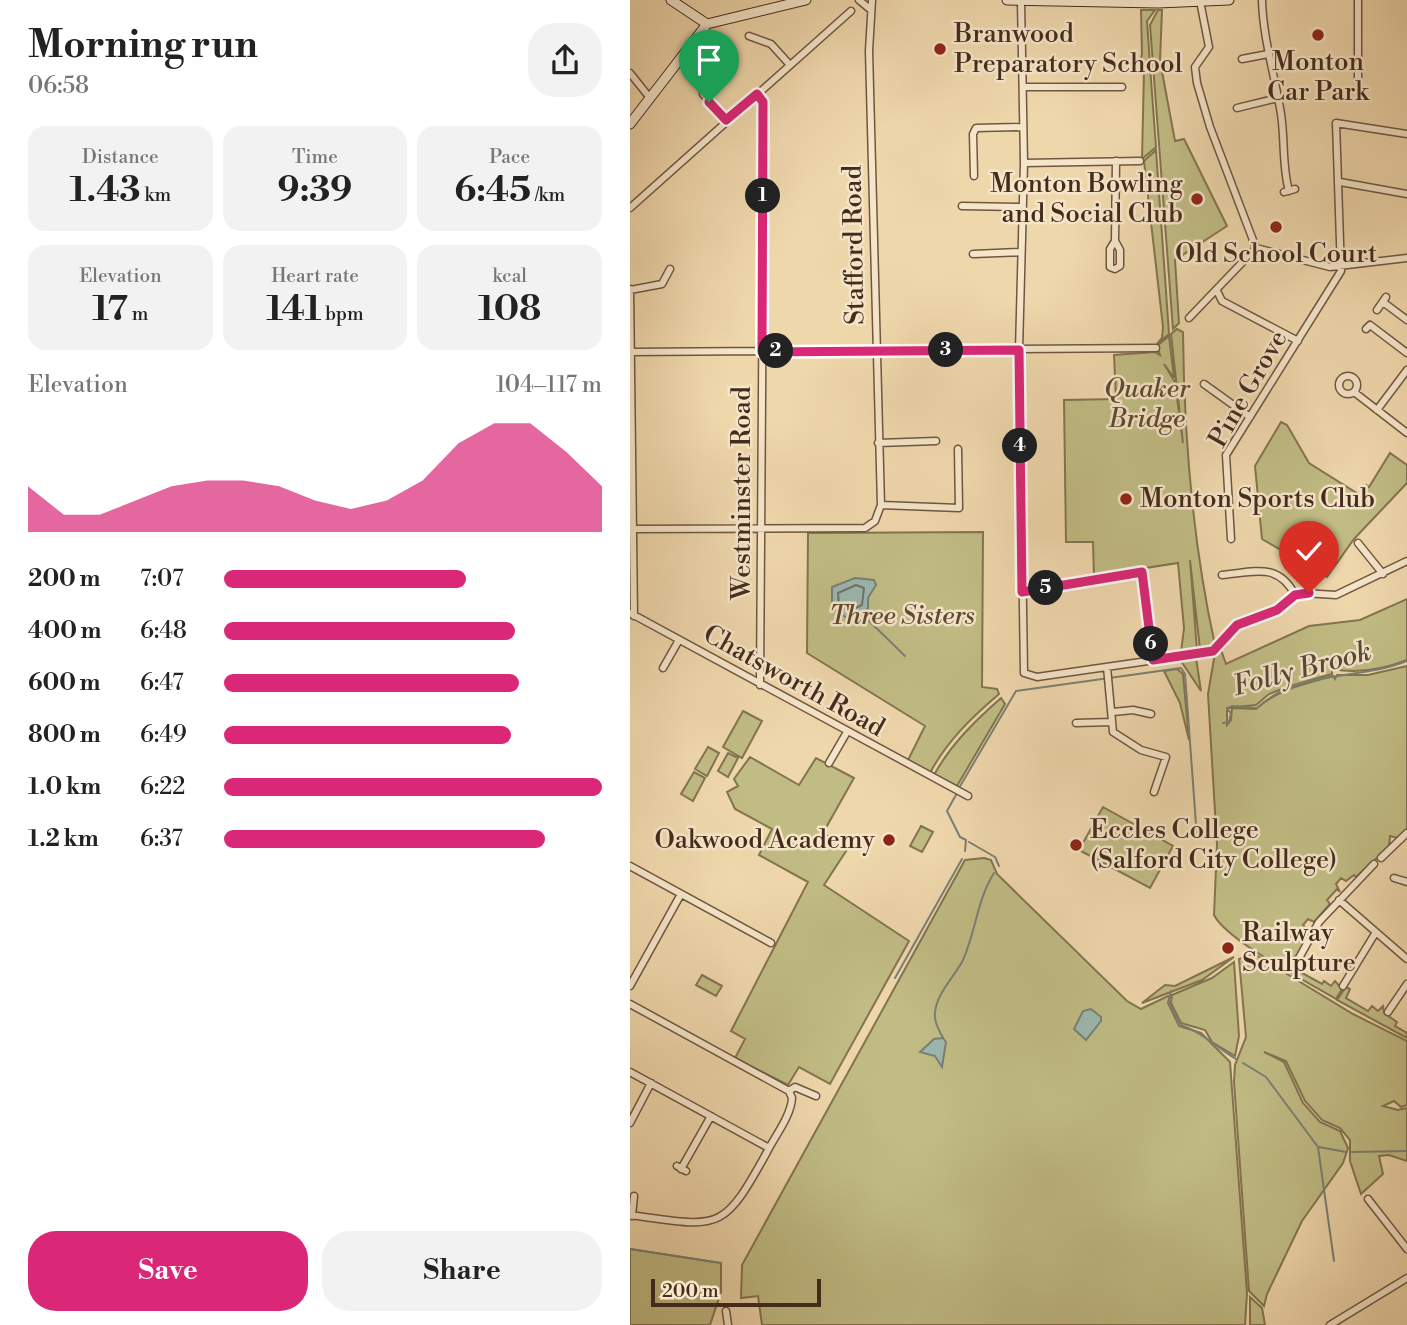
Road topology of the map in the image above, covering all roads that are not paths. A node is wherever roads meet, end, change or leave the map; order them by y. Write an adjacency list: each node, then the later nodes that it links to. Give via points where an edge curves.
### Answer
1 (671, 0): 16 (main road)
2 (806, 0): 13 (main road)
3 (859, 0): 14 (street)
4 (872, 0): 14 (street, Stafford Road)
5 (1007, 0): 9 (main road)
6 (1229, 0): 11 (main road)
7 (1262, 0): 18 (street)
8 (1358, 0): 23 (street)
9 (1021, 1): 10 (main road); 24 (street)
10 (1085, 1): 12 (main road)
11 (1200, 1): 12 (main road); 45 (street, via 1209,47 1195,67 1197,83)
12 (1115, 2)
13 (769, 3): 16 (main road)
14 (871, 10): 59 (street, Stafford Road)
15 (851, 11): 20 (street)
16 (707, 24): 27 (main road)
17 (749, 36): 20 (street, via 771,44)
18 (1268, 54): 19 (street); 28 (street)
19 (1241, 59)
20 (790, 65): 26 (street)
21 (717, 66): 30 (street, via 703,86 703,94)
22 (630, 73): 27 (street)
23 (1358, 79)
24 (1023, 87): 25 (street); 32 (street)
25 (1118, 89)
26 (757, 94): 30 (street); 62 (street, Westminster Road, via 764,108)
27 (650, 98): 31 (main road)
28 (1278, 98): 29 (street); 39 (street)
29 (1237, 108)
30 (726, 120): 43 (street)
31 (630, 124)
32 (1023, 127): 36 (street); 37 (street, via 976,128)
33 (1407, 134): 38 (street, via 1336,123)
34 (1116, 161): 35 (street); 36 (street); 44 (street)
35 (1140, 161)
36 (1024, 163): 42 (street)
37 (972, 171)
38 (1340, 183): 40 (street); 49 (street)
39 (1289, 191)
40 (1407, 194)
41 (962, 206): 42 (street)
42 (1022, 207): 46 (street)
43 (630, 208)
44 (1115, 240)
45 (1256, 248): 49 (street, via 1316,265); 52 (street)
46 (1021, 252): 47 (street); 60 (street)
47 (973, 254)
48 (1407, 258): 49 (street)
49 (1341, 267): 57 (street, Pine Grove)
50 (670, 269): 51 (street, via 662,284)
51 (630, 289): 61 (street)
52 (1217, 291): 54 (street); 57 (street, via 1222,301)
53 (1377, 310): 55 (street, via 1385,300)
54 (1189, 318)
55 (1407, 320)
56 (1366, 328): 63 (street, via 1370,324)
57 (1298, 341): 68 (street, Pine Grove)
58 (1156, 348): 60 (street)
59 (875, 350): 60 (street); 62 (street); 71 (street, Stafford Road)
60 (1019, 350): 81 (street)
61 (631, 352): 62 (street); 75 (street)
62 (762, 352): 74 (street, Westminster Road)
63 (1407, 354)
64 (1407, 371): 67 (street)
65 (1204, 384): 68 (street)
66 (1354, 392): 67 (street)
67 (1377, 410): 69 (street)
68 (1250, 417): 76 (street, Pine Grove, via 1226,458)
69 (1407, 433)
70 (936, 441): 71 (street)
71 (878, 443): 73 (street, Stafford Road)
72 (958, 449): 73 (street, via 959,508)
73 (881, 505): 74 (street, Stafford Road, via 875,521 865,528)
74 (762, 527): 75 (street); 88 (street, Westminster Road)
75 (634, 529): 83 (street)
76 (1231, 539)
77 (1358, 543): 79 (street)
78 (1407, 562): 79 (street)
79 (1383, 574): 82 (street, via 1336,595)
80 (1222, 575): 82 (street, via 1272,572 1285,579)
81 (1022, 592): 85 (street, via 1142,572); 86 (street, via 1024,673 1037,677)
82 (1295, 595): 85 (street, via 1277,610 1237,625 1213,651)
83 (632, 614): 84 (street, Chatsworth Road)
84 (679, 640): 87 (street); 88 (street, Chatsworth Road)
85 (1153, 660): 86 (street)
86 (1107, 667): 89 (street)
87 (663, 668)
88 (760, 685): 93 (street, Chatsworth Road)
89 (1113, 712): 90 (street); 91 (street)
90 (1151, 714)
91 (1112, 722): 92 (street); 95 (street, via 1113,732 1121,739 1168,758 1161,786)
92 (1076, 723)
93 (846, 732): 94 (street); 96 (street, Chatsworth Road)
94 (830, 763)
95 (1154, 792)
96 (965, 795)
97 (1407, 833): 98 (street, via 1392,841)
98 (1381, 858)
99 (1374, 864): 104 (street, via 1345,888)
100 (630, 866): 103 (street)
101 (1394, 878): 102 (street)
102 (1407, 883)
103 (681, 894): 106 (street); 110 (street)
104 (1339, 900): 105 (street); 107 (street, via 1312,926)
105 (1376, 932): 108 (street); 111 (street, via 1359,967)
106 (771, 943)
107 (1299, 958)
108 (1407, 959)
109 (1407, 984): 113 (street)
110 (630, 986)
111 (1343, 986)
112 (630, 1004): 116 (street)
113 (1388, 1012)
114 (630, 1072): 115 (street)
115 (652, 1083): 118 (street); 119 (street)
116 (791, 1095): 117 (street, via 795,1087); 120 (street)
117 (816, 1096)
118 (711, 1116): 120 (street); 121 (street)
119 (630, 1123)
120 (769, 1148): 124 (street, via 734,1207 719,1218 688,1223)
121 (681, 1169)
122 (634, 1196): 124 (street)
123 (1368, 1199): 125 (street)
124 (631, 1216)
125 (1407, 1249)
126 (1407, 1278): 129 (street)
127 (726, 1311): 128 (street)
128 (728, 1325)
129 (1330, 1325)

